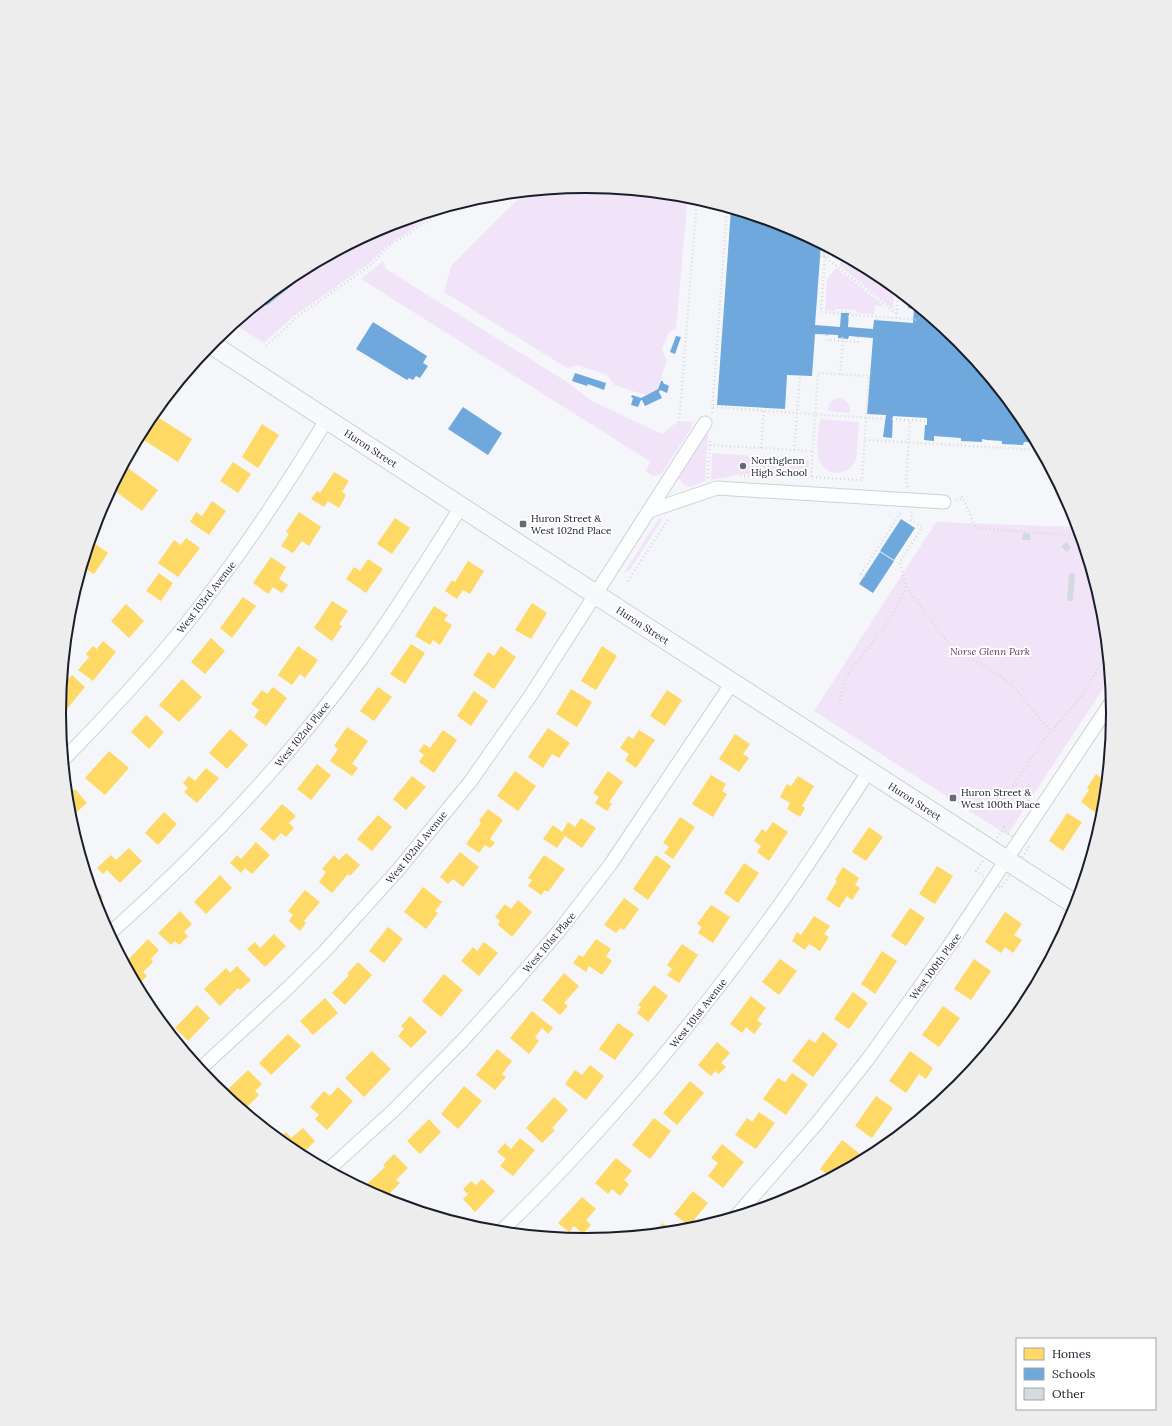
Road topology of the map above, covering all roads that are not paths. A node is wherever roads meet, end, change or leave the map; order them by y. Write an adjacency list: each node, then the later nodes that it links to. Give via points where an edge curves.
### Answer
1 (216, 347): 2 (main road, Huron Street)
2 (327, 419): 5 (main road, Huron Street); 10 (street, West 103rd Avenue, via 244,547 200,606 133,688)
3 (708, 419): 6 (street, West 102nd Avenue)
4 (944, 502): 6 (street, via 717,488)
5 (462, 507): 7 (main road, Huron Street); 14 (street, West 102nd Place, via 357,665 312,722 210,837)
6 (649, 511): 7 (street, West 102nd Avenue)
7 (596, 595): 8 (main road, Huron Street); 15 (street, West 102nd Avenue, via 470,782 398,870 294,983)
8 (732, 683): 11 (main road, Huron Street); 16 (street, West 101st Place, via 610,865 559,931 464,1039 394,1110)
9 (1106, 710): 12 (street, West 100th Place)
10 (68, 755)
11 (869, 771): 12 (main road, Huron Street); 18 (street, West 101st Avenue, via 774,913 677,1040 621,1106)
12 (1007, 860): 13 (main road, Huron Street); 17 (street, West 100th Place, via 868,1059 818,1122)
13 (1070, 901)
14 (114, 930)
15 (204, 1066)
16 (332, 1166)
17 (743, 1208)
18 (505, 1227)

